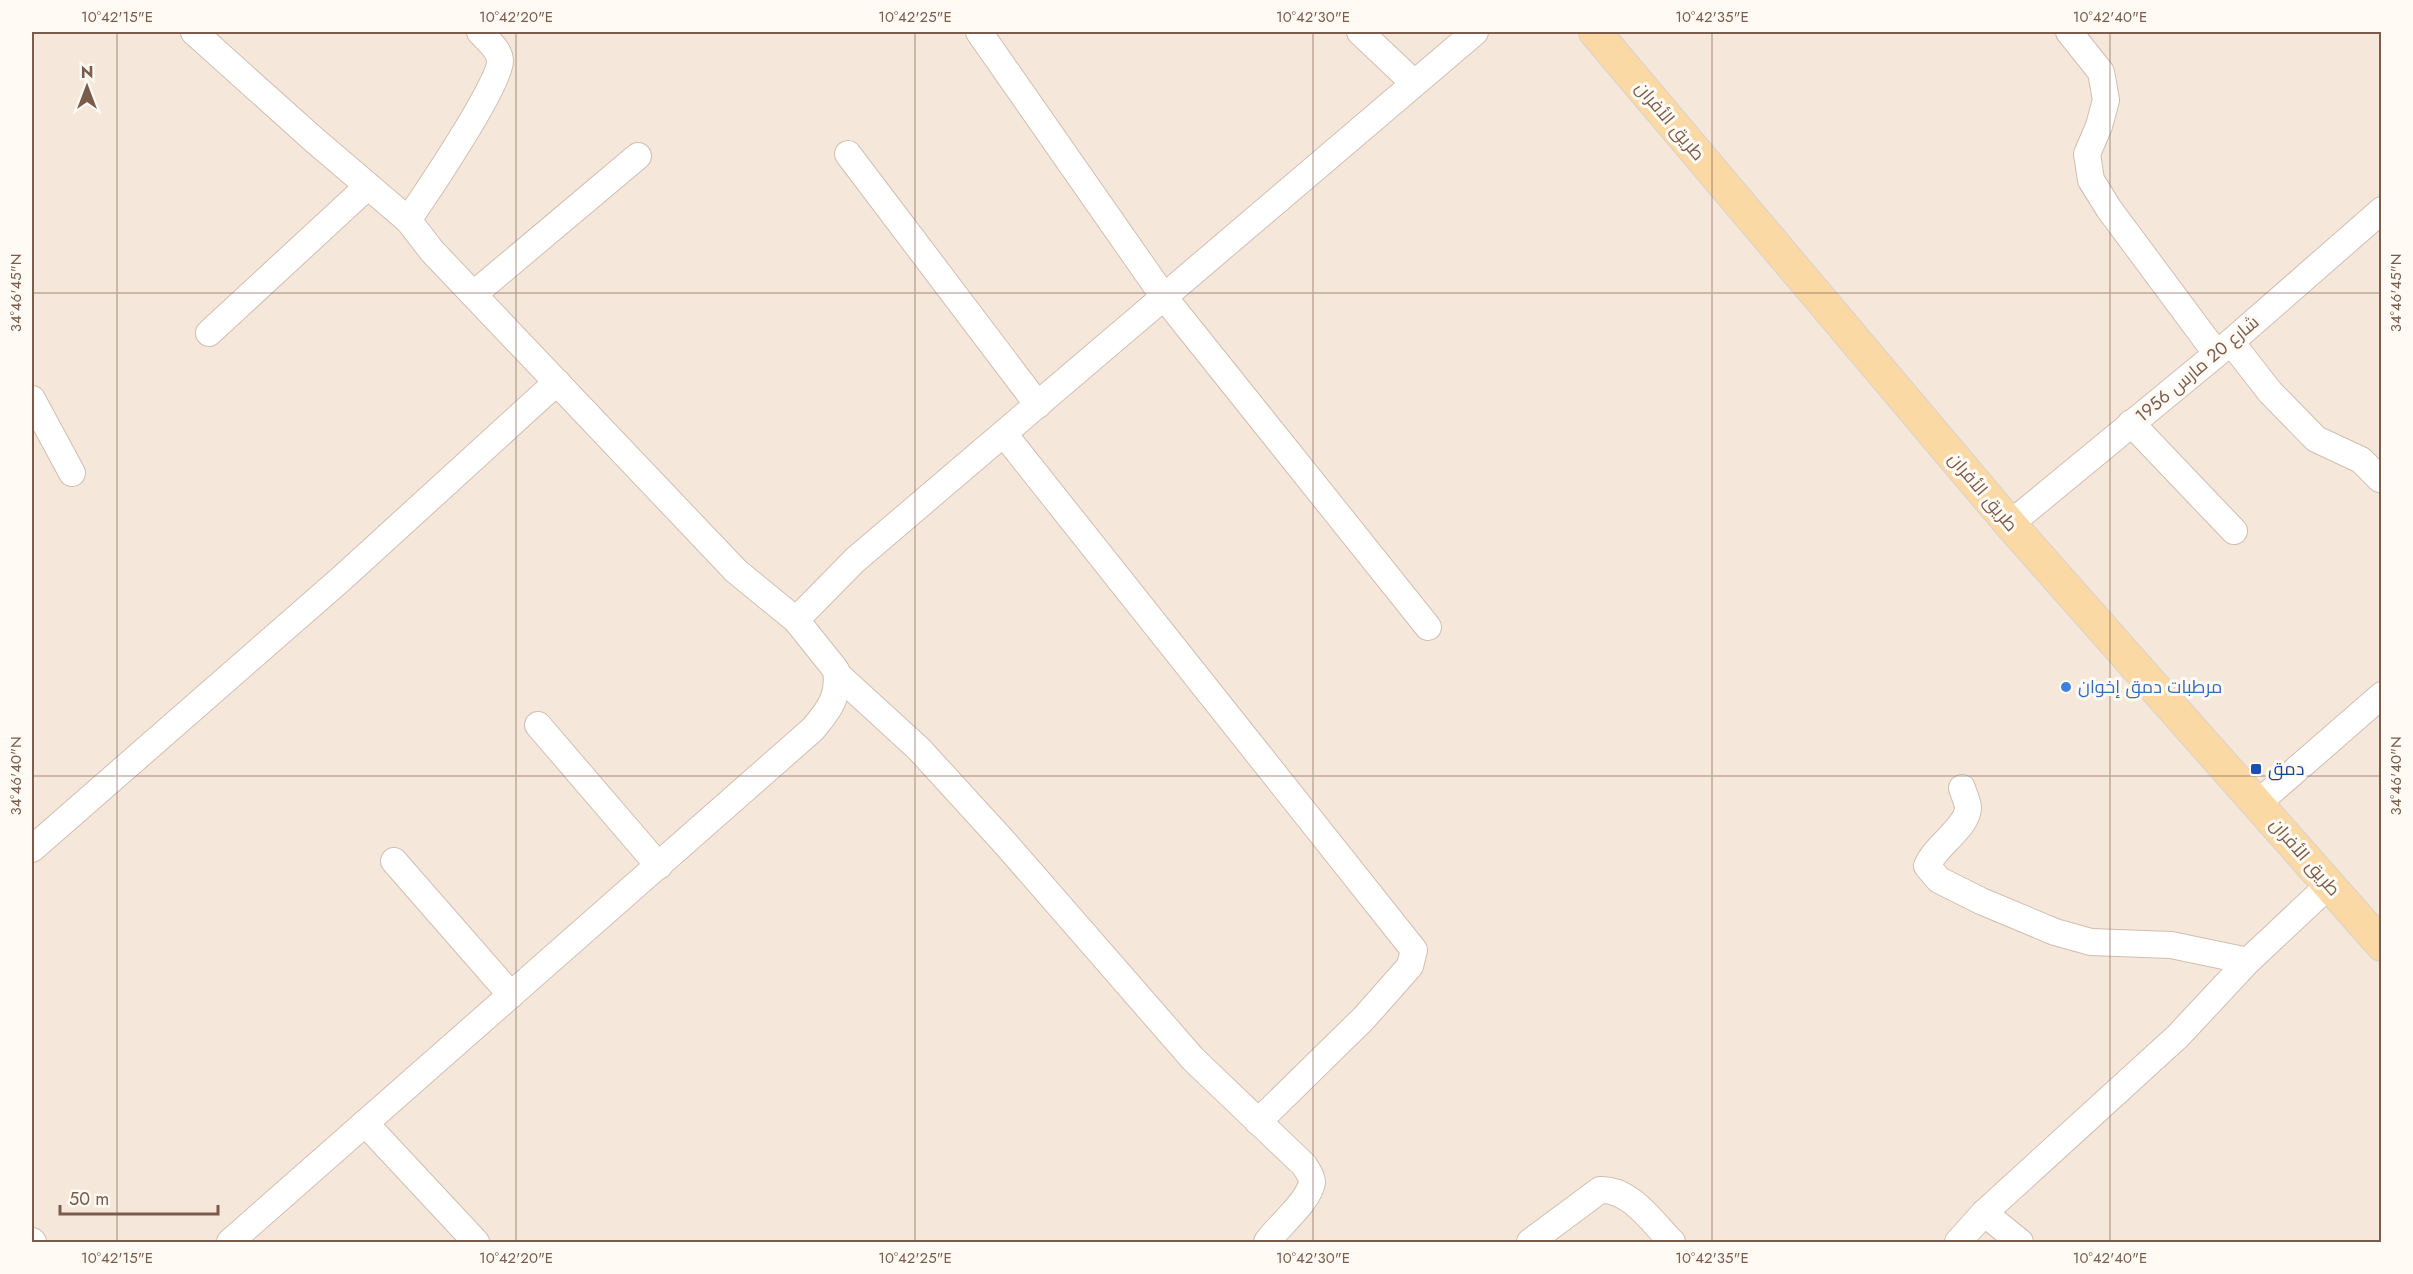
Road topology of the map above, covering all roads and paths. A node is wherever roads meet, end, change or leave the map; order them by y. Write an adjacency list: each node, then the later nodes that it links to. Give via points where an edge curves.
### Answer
1 (194, 32): 11 (street)
2 (480, 32): 13 (street, via 499,55 500,67 468,128)
3 (979, 32): 15 (street)
4 (1360, 32): 8 (street)
5 (1475, 32): 8 (street)
6 (1595, 32): 25 (main road, طريق الأفران)
7 (2069, 32): 17 (street, via 2102,72 2106,100 2087,154 2091,180 2109,208)
8 (1414, 83): 15 (street)
9 (848, 154): 20 (street)
10 (638, 156): 14 (street)
11 (368, 186): 13 (street); 16 (street)
12 (2382, 210): 17 (street, شارع 20 مارس 1956)
13 (408, 220): 14 (street, via 427,246)
14 (474, 294): 18 (street)
15 (1164, 297): 20 (street); 28 (street)
16 (209, 333)
17 (2223, 348): 21 (street, شارع 20 مارس 1956); 24 (street, via 2316,440 2361,460)
18 (557, 382): 27 (street, via 736,571); 34 (street, via 341,579)
19 (32, 399): 23 (street)
20 (1038, 405): 22 (street)
21 (2131, 423): 25 (street, شارع 20 مارس 1956); 26 (street)
22 (1004, 434): 27 (street, via 855,560); 41 (street, via 1413,950 1410,966 1364,1018)
23 (72, 472)
24 (2380, 480)
25 (2010, 524): 33 (main road, طريق الأفران)
26 (2234, 531)
27 (796, 620): 29 (street)
28 (1428, 627)
29 (837, 674): 36 (street, via 832,707 813,729); 41 (street, via 919,749 1193,1059)
30 (2382, 695): 33 (street)
31 (538, 725): 36 (street)
32 (1962, 788): 39 (street, via 1968,807 1966,818 1927,866 1939,880 2055,932 2091,942 2171,945)
33 (2258, 803): 37 (main road, طريق الأفران)
34 (32, 849)
35 (394, 861): 40 (street)
36 (659, 866): 40 (street)
37 (2329, 885): 38 (main road, طريق الأفران); 39 (street)
38 (2382, 945)
39 (2248, 961): 43 (street, via 2178,1036)
40 (511, 995): 42 (street)
41 (1258, 1122): 46 (street, via 1304,1166 1312,1182 1304,1198)
42 (365, 1123): 44 (street); 45 (street)
43 (1984, 1213): 49 (street); 50 (street)
44 (230, 1242)
45 (476, 1242)
46 (1267, 1242)
47 (1530, 1242): 48 (street, via 1599,1191 1610,1190 1622,1193)
48 (1672, 1242)
49 (1958, 1242)
50 (2020, 1242)

